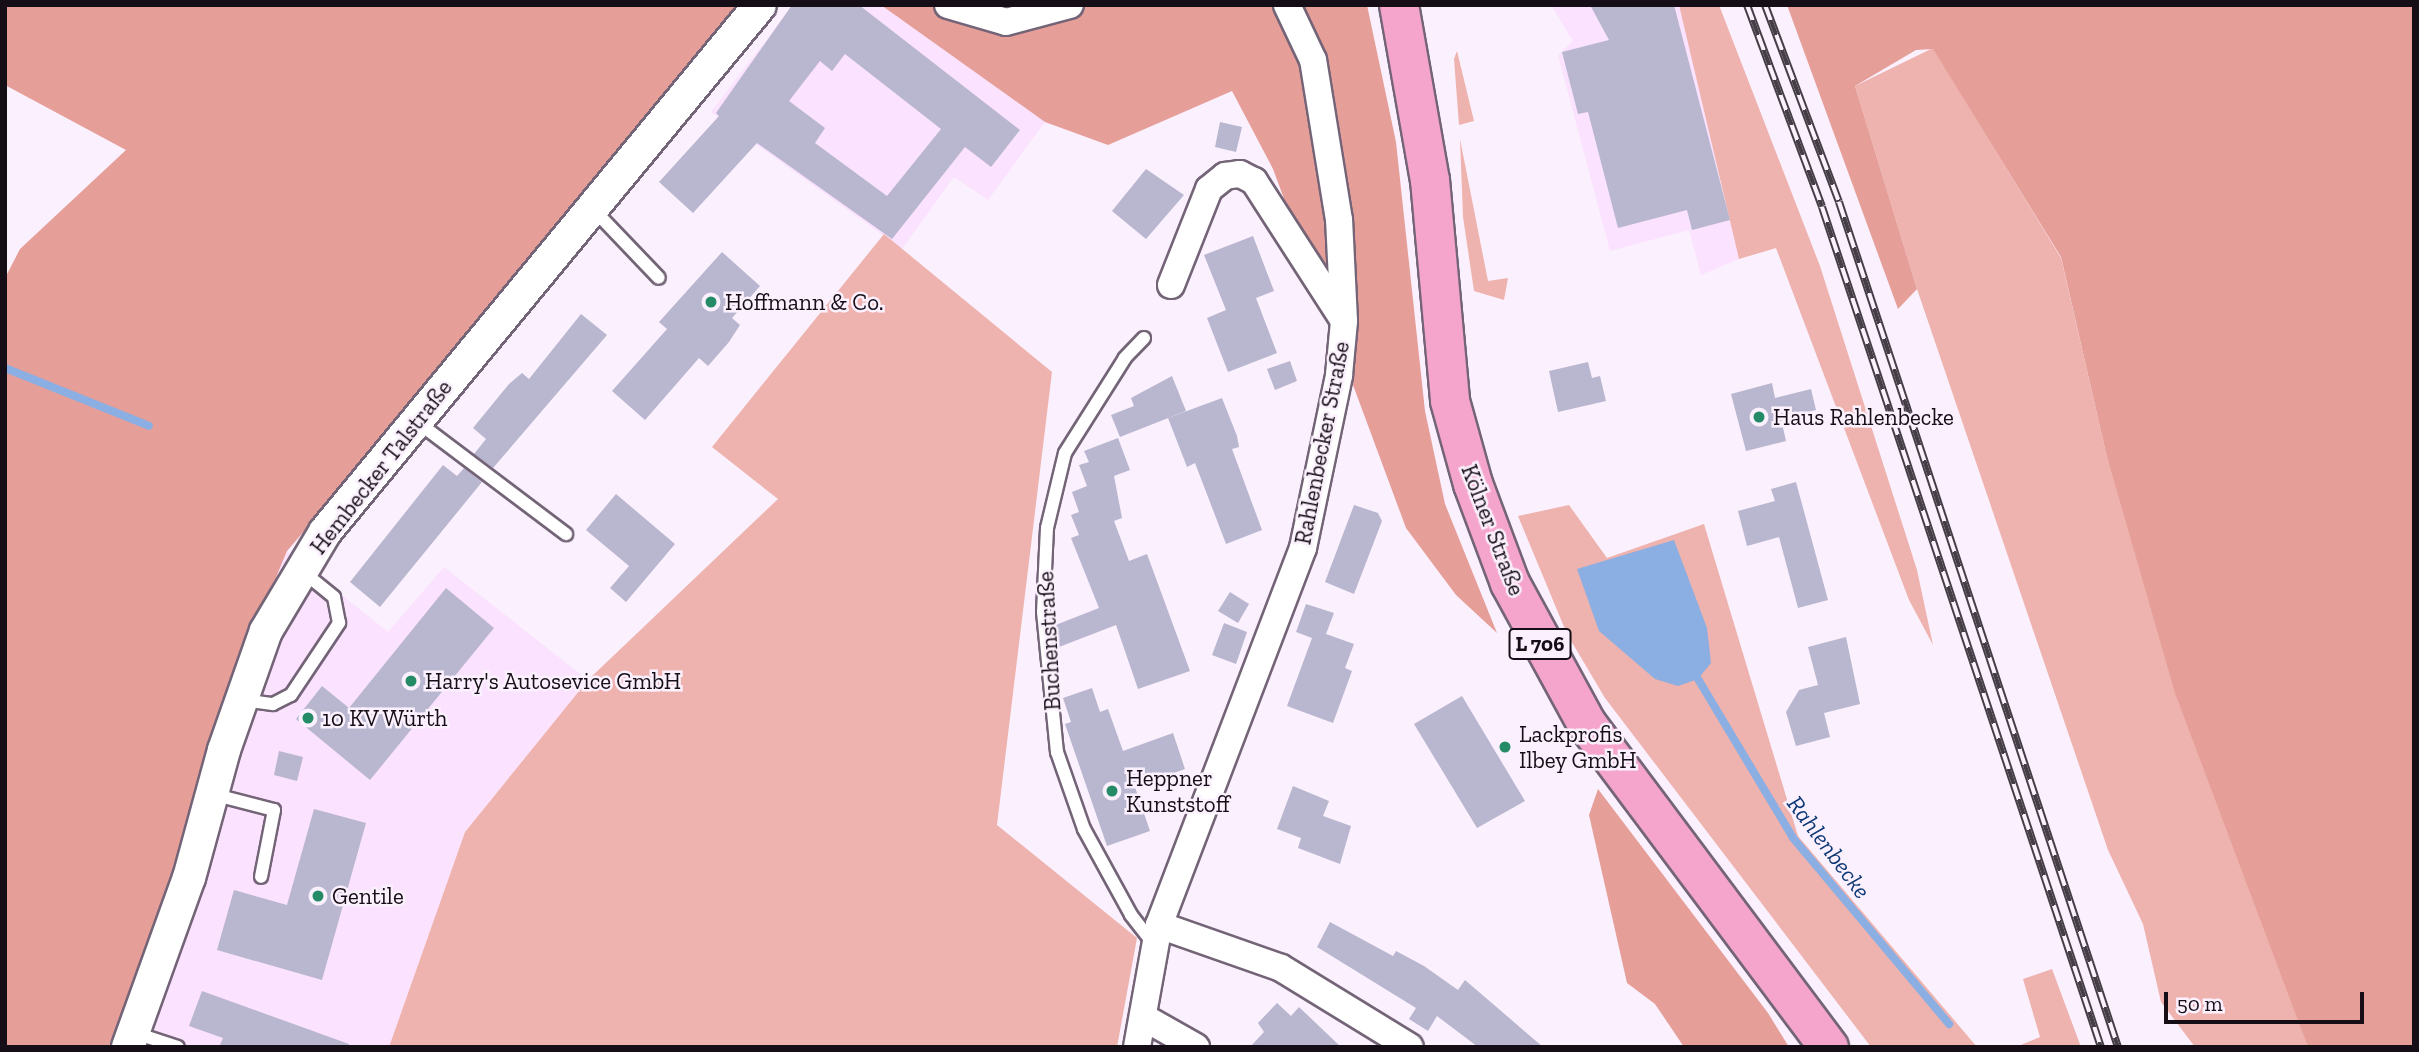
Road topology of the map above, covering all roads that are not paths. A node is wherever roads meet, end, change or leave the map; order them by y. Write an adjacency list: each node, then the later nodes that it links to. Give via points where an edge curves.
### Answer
1 (760, 5): 6 (street, Hembecker Talstraße)
2 (948, 5): 3 (street, via 1006,22)
3 (1070, 5)
4 (1287, 5): 9 (street, Rahlenbecker Straße, via 1313,60 1339,220)
5 (1398, 5): 24 (main road, Kölner Straße / L 706, via 1430,180 1450,401 1505,570 1587,724)
6 (593, 209): 7 (lane); 11 (street, Hembecker Talstraße)
7 (659, 278)
8 (1171, 285): 9 (street, via 1209,190 1225,176 1240,174 1254,181)
9 (1344, 321): 17 (street, Rahlenbecker Straße, via 1330,421 1303,548)
10 (1144, 338): 17 (lane, Buchenstraße, via 1125,358 1065,453 1047,528 1043,612 1057,752 1084,830 1131,915)
11 (416, 420): 12 (lane); 13 (street, Hembecker Talstraße, via 325,532)
12 (566, 534)
13 (302, 571): 14 (street, Hembecker Talstraße, via 266,631); 14 (lane, via 334,597 342,615 339,624 291,695 273,704)
14 (242, 700): 15 (street, Hembecker Talstraße)
15 (212, 794): 16 (lane, via 274,810); 19 (street, Hembecker Talstraße)
16 (261, 877)
17 (1157, 935): 18 (street, Rahlenbecker Straße); 23 (street, via 1281,968)
18 (1143, 1017): 21 (street, Rahlenbecker Straße); 22 (street)
19 (131, 1040): 20 (lane)
20 (177, 1047)
21 (1136, 1047)
22 (1196, 1047)
23 (1410, 1047)
24 (1829, 1047)

